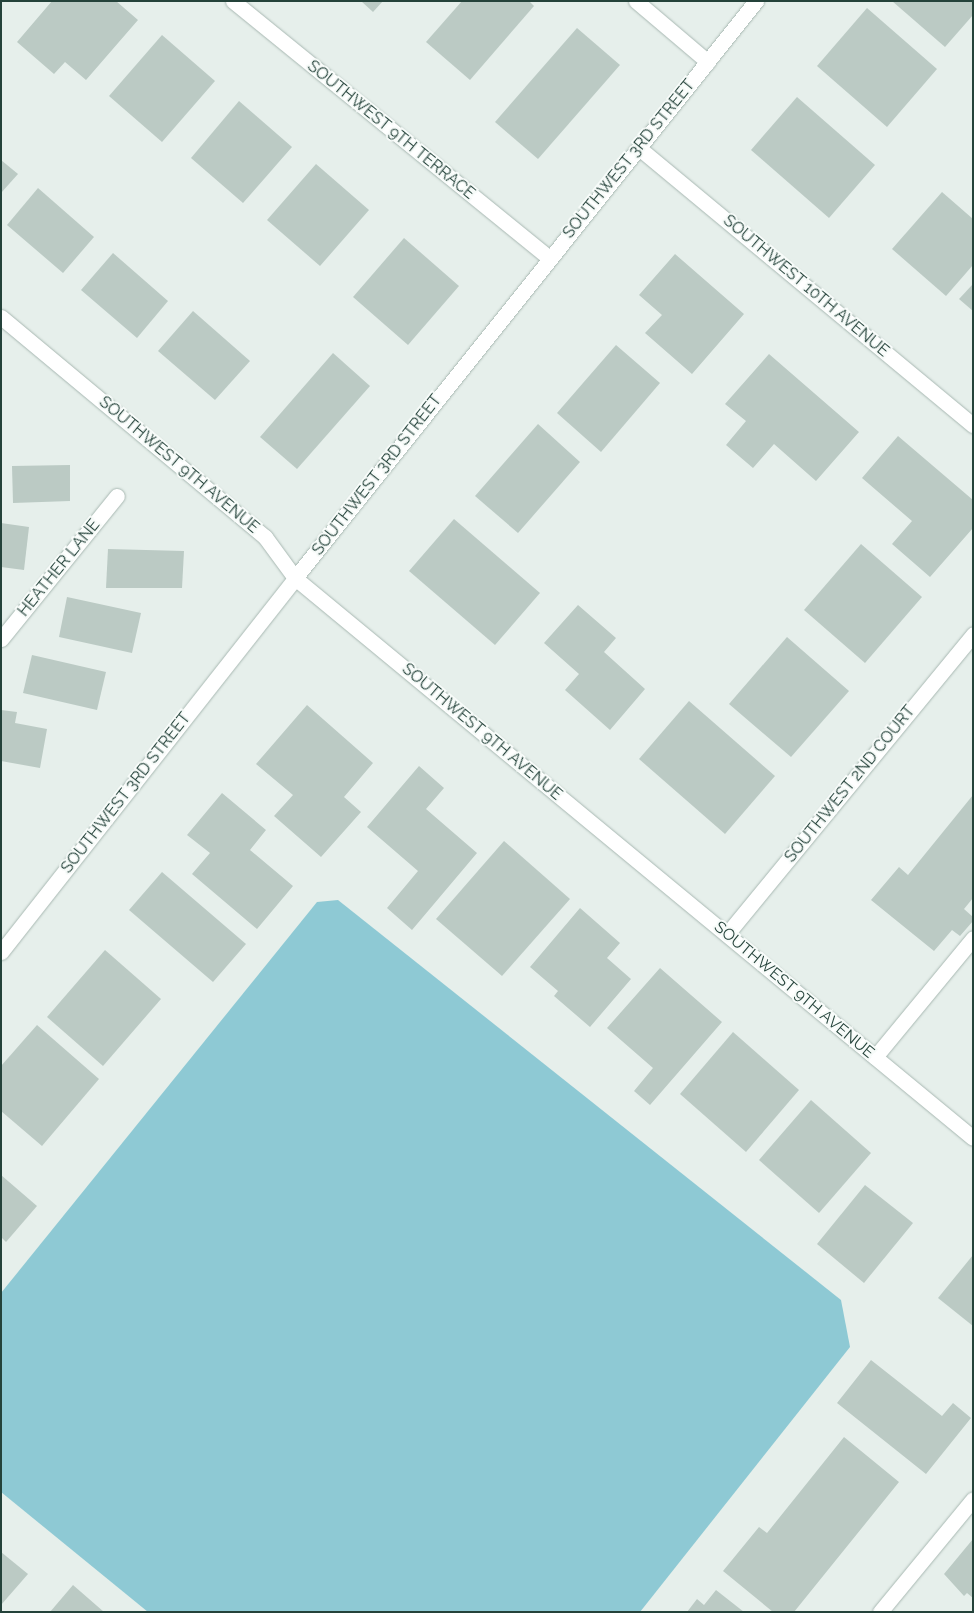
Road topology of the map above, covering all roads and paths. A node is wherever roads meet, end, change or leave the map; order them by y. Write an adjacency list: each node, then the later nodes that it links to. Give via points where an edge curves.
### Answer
1 (233, 1): 6 (street, SOUTHWEST 9TH TERRACE)
2 (636, 1): 4 (street)
3 (756, 1): 4 (street, SOUTHWEST 3RD STREET)
4 (708, 62): 5 (street, SOUTHWEST 3RD STREET)
5 (639, 148): 6 (street, SOUTHWEST 3RD STREET); 8 (street, SOUTHWEST 10TH AVENUE)
6 (549, 258): 10 (street, SOUTHWEST 3RD STREET)
7 (1, 317): 10 (street, SOUTHWEST 9TH AVENUE, via 265,537)
8 (973, 425)
9 (117, 496): 12 (street, HEATHER LANE)
10 (295, 578): 13 (street, SOUTHWEST 9TH AVENUE); 15 (street, SOUTHWEST 3RD STREET)
11 (973, 634): 13 (street, SOUTHWEST 2ND COURT)
12 (1, 639)
13 (727, 934): 16 (street, SOUTHWEST 9TH AVENUE)
14 (973, 938): 16 (street)
15 (1, 952)
16 (875, 1057): 17 (street, SOUTHWEST 9TH AVENUE)
17 (973, 1138)
18 (973, 1499): 19 (street)
19 (880, 1612)

